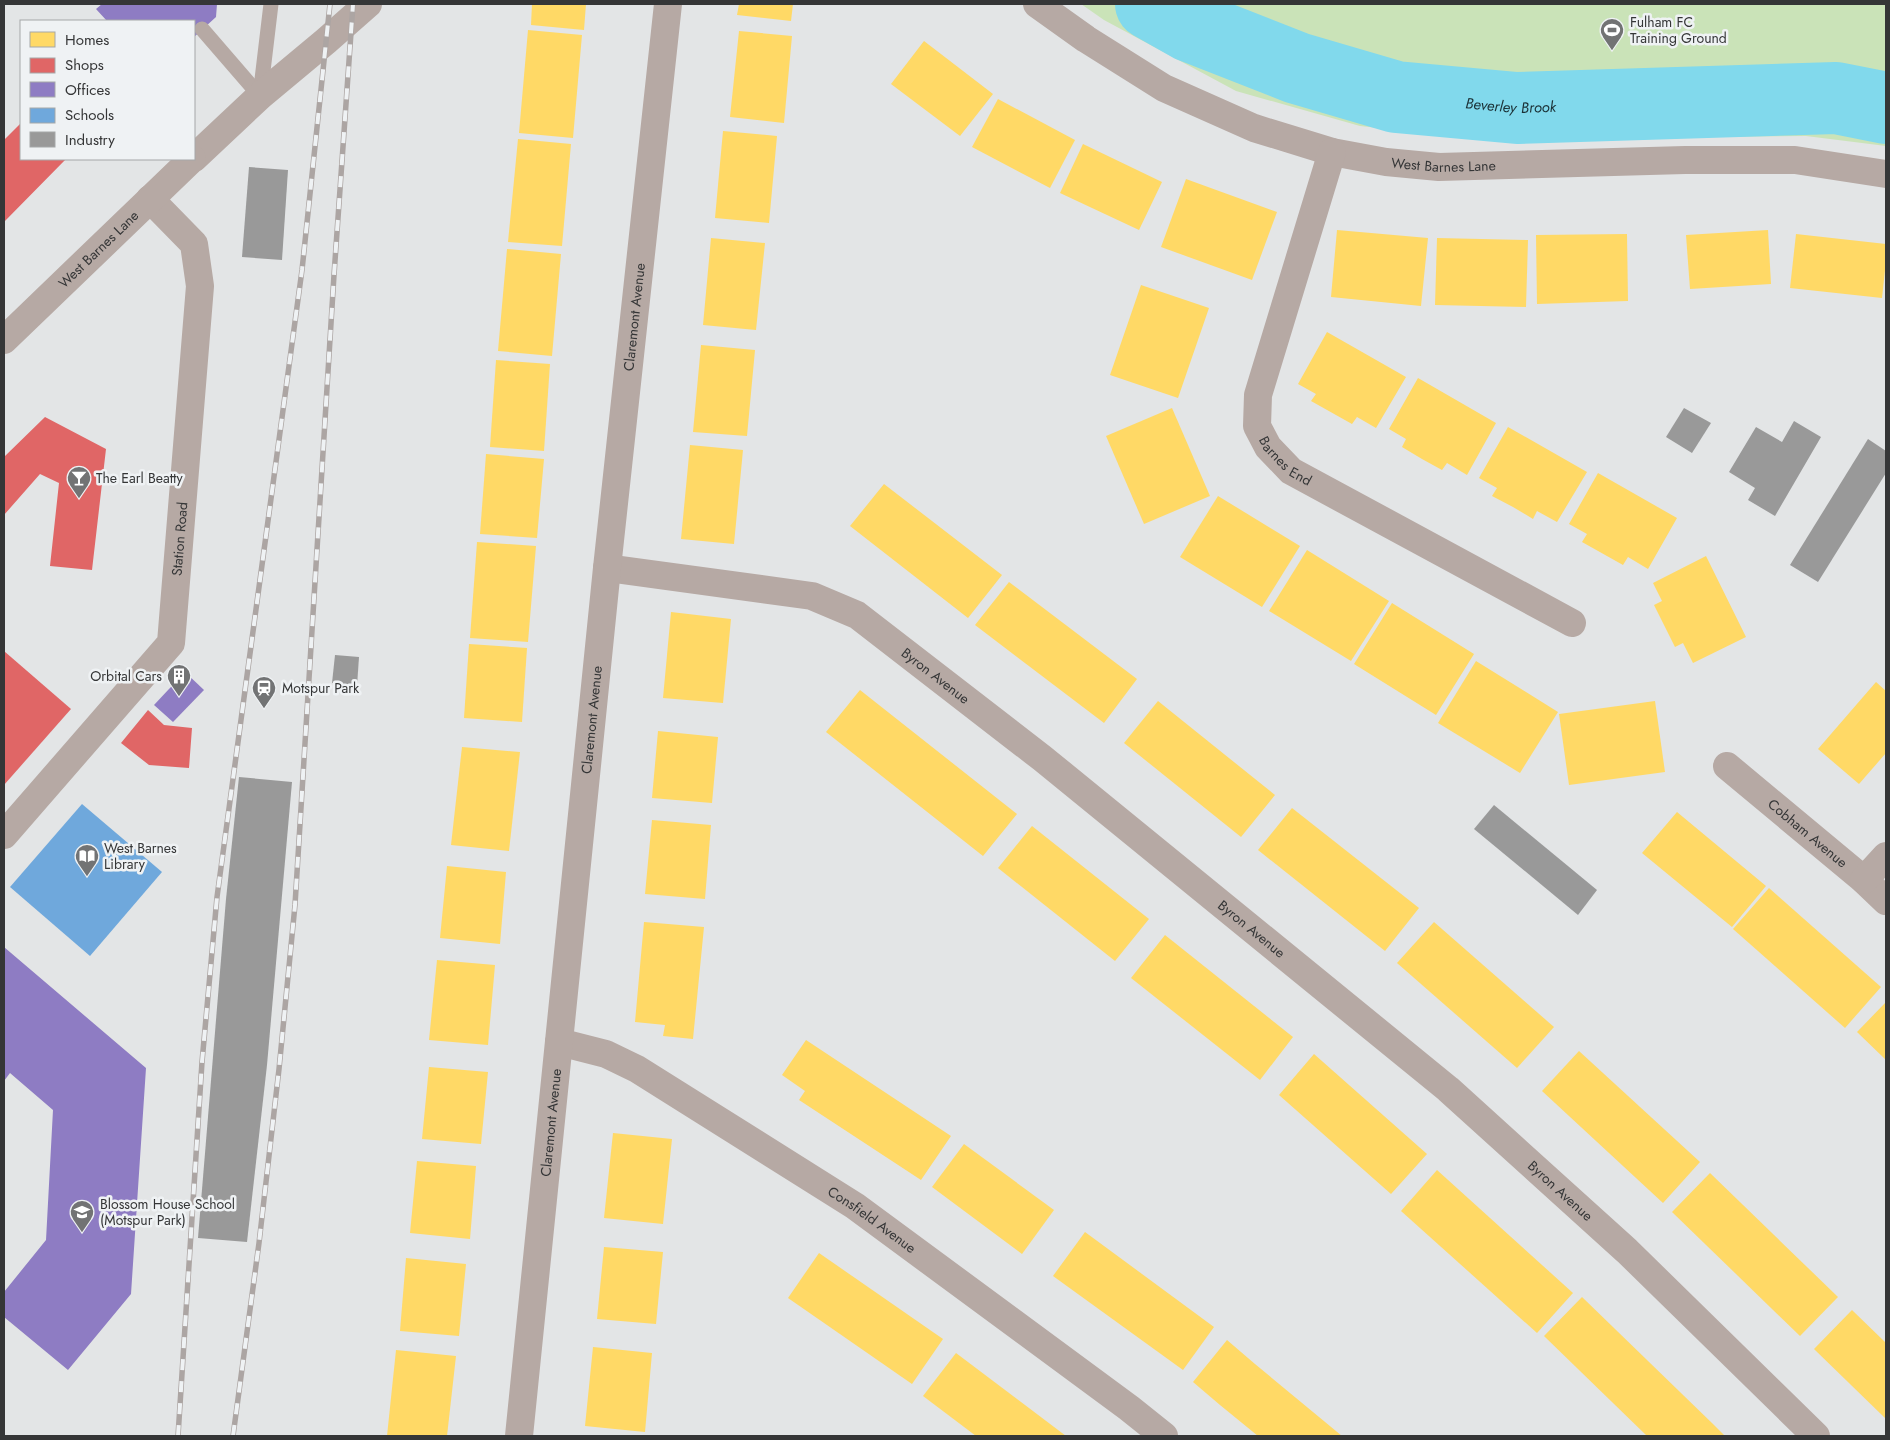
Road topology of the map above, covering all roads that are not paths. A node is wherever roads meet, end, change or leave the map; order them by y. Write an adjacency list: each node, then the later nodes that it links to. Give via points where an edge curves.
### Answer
1 (271, 4): 6 (lane)
2 (368, 4): 6 (street, West Barnes Lane)
3 (668, 4): 13 (street, Claremont Avenue)
4 (1037, 4): 7 (street, West Barnes Lane, via 1164,88 1254,128)
5 (202, 29): 6 (lane)
6 (260, 96): 8 (street, West Barnes Lane)
7 (1332, 152): 10 (street, West Barnes Lane, via 1439,167 1795,160); 14 (street, Barnes End, via 1258,395 1257,426 1268,447 1291,470)
8 (195, 156)
9 (191, 160): 11 (street, West Barnes Lane)
10 (1886, 174)
11 (150, 198): 12 (street, West Barnes Lane); 16 (street, Station Road, via 194,244 200,286 171,643)
12 (4, 340)
13 (607, 568): 20 (street, Claremont Avenue); 23 (street, Byron Avenue, via 812,596 856,615 1042,758 1448,1089 1627,1250)
14 (1572, 623)
15 (1727, 766): 18 (street, Cobham Avenue)
16 (4, 835)
17 (1886, 856): 18 (street)
18 (1864, 880): 19 (street, Cobham Avenue)
19 (1886, 901)
20 (559, 1042): 21 (street, Claremont Avenue); 22 (street, Consfield Avenue, via 606,1054 637,1069 855,1206)
21 (519, 1436)
22 (1164, 1436)
23 (1816, 1436)

